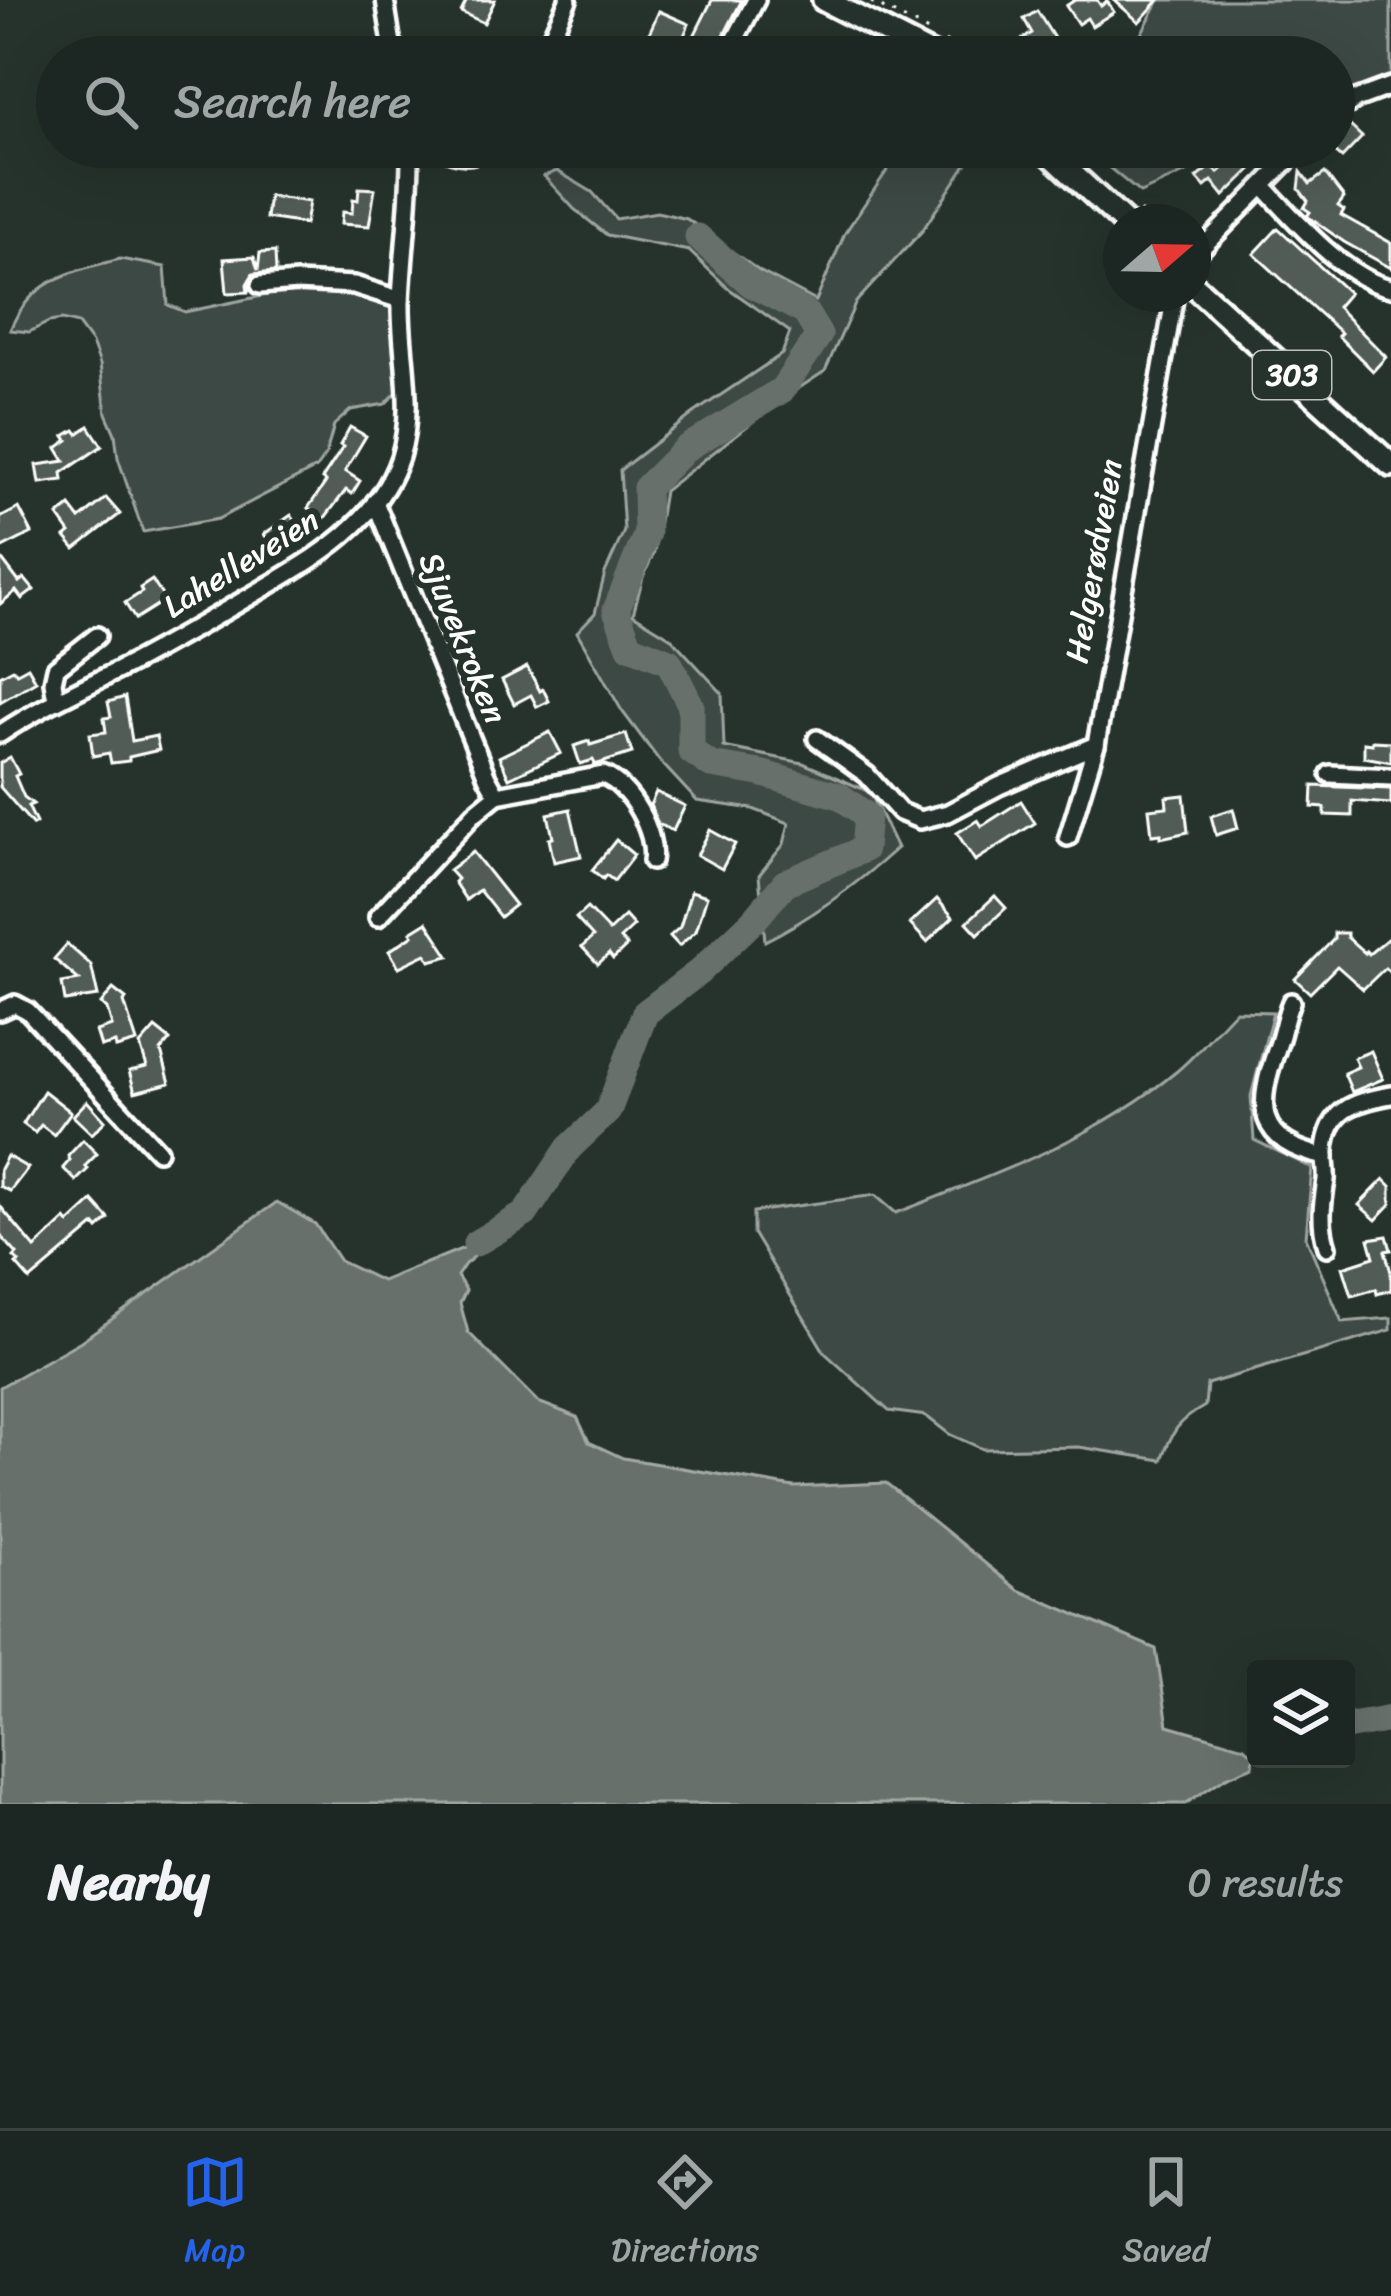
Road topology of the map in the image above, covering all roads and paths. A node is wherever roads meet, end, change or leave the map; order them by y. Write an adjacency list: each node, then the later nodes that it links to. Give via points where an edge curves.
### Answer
1 (385, 0): 5 (street)
2 (568, 0): 6 (street)
3 (756, 0): 7 (street)
4 (824, 0): 8 (main road)
5 (389, 36)
6 (552, 36)
7 (737, 36)
8 (894, 36)
9 (1391, 86): 10 (street)
10 (1355, 100)
11 (411, 168): 19 (street, Lahelleveien)
12 (1065, 168): 15 (main road)
13 (1280, 168): 14 (street)
14 (1262, 186): 16 (street); 18 (street, via 1345,264)
15 (1104, 204)
16 (1211, 238)
17 (260, 285): 19 (street, via 354,285)
18 (1391, 288)
19 (401, 300): 23 (street, Lahelleveien, via 407,425 391,480)
20 (1211, 301): 22 (main road, 303)
21 (1172, 312): 28 (street, Helgerødveien)
22 (1391, 465)
23 (375, 502): 25 (street, Lahelleveien, via 332,546 284,576); 31 (street, Sjuvekroken)
24 (97, 636): 25 (street, via 56,668)
25 (56, 700): 26 (street, Lahelleveien)
26 (0, 734)
27 (818, 739): 28 (street, via 900,812 920,820)
28 (1096, 745): 32 (street, Helgerødveien)
29 (1330, 774): 30 (street)
30 (1391, 777)
31 (497, 795): 33 (street, via 617,780 631,795); 34 (street)
32 (1068, 836)
33 (652, 861)
34 (377, 916)
35 (1292, 1002): 39 (street, via 1264,1086 1266,1117 1287,1145)
36 (0, 1011): 38 (street, via 15,1004 28,1011)
37 (1391, 1095): 39 (street, via 1342,1110)
38 (158, 1151)
39 (1324, 1157): 40 (street)
40 (1328, 1247)

